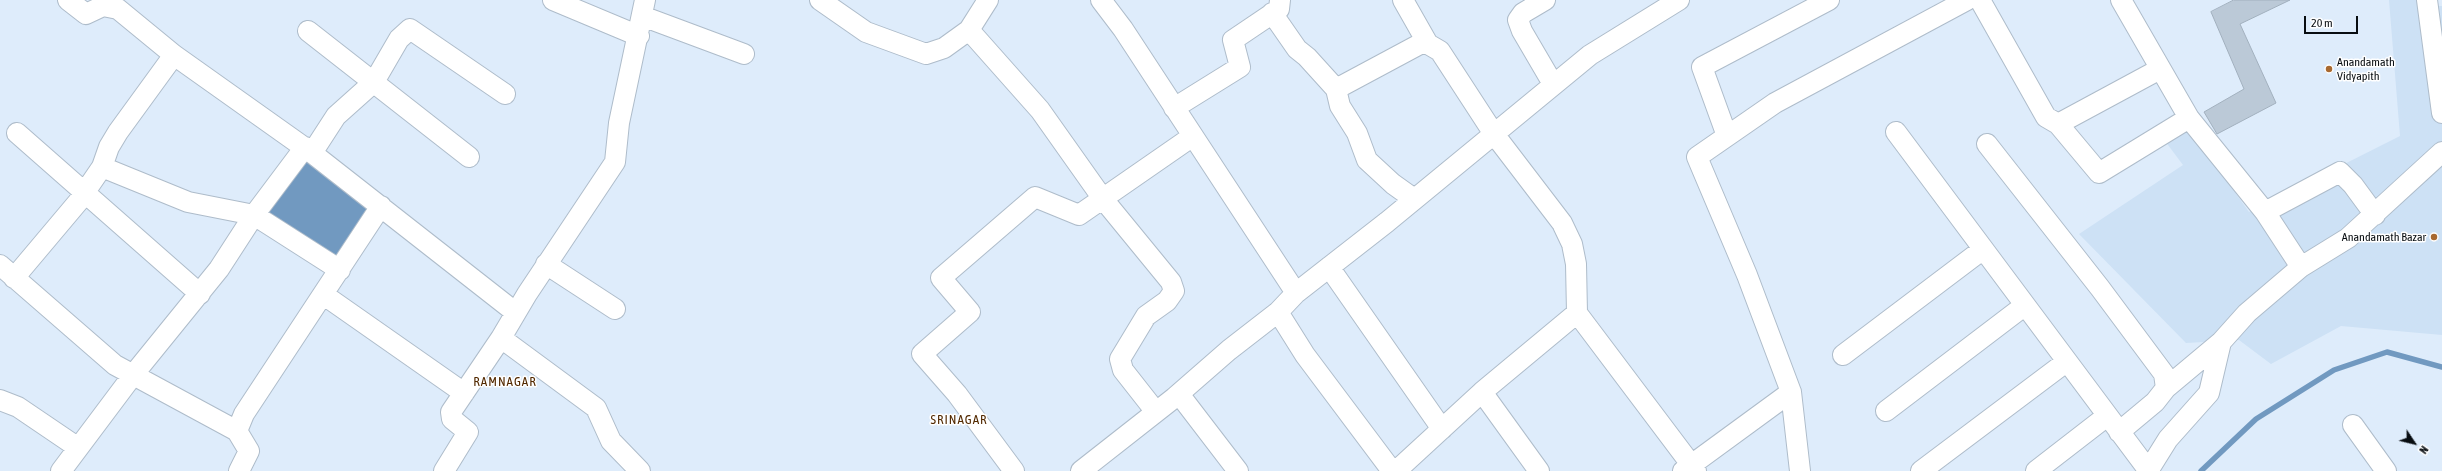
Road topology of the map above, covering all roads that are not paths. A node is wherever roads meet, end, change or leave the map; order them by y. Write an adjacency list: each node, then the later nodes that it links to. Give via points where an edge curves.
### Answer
1 (68, 0): 14 (street, via 86,14)
2 (553, 0): 19 (street)
3 (820, 0): 17 (street, via 866,32 926,54 935,53)
4 (988, 0): 17 (street)
5 (1101, 0): 28 (street)
6 (1403, 0): 20 (street)
7 (1545, 0): 25 (street, via 1523,13 1518,20)
8 (1679, 0): 25 (street, via 1590,55)
9 (1829, 0): 36 (street, via 1702,67)
10 (1967, 0): 36 (street, via 1775,103)
11 (1980, 0): 31 (street, via 2046,117)
12 (2121, 0): 23 (street)
13 (2427, 0): 29 (street)
14 (104, 3): 22 (street, via 118,9)
15 (1276, 7): 26 (street, via 1297,49); 28 (street, via 1233,40 1240,67)
16 (644, 8): 19 (street); 21 (street)
17 (969, 30): 43 (street, via 1040,110)
18 (308, 31): 24 (street)
19 (638, 36): 50 (street, via 619,123 615,162)
20 (1428, 44): 26 (street, via 1420,44); 34 (street, via 1440,51)
21 (744, 54)
22 (174, 55): 38 (street); 41 (street, via 118,132)
23 (2160, 69): 30 (street); 31 (street)
24 (374, 82): 27 (street, via 399,39 410,29); 38 (street, via 336,116); 40 (street)
25 (1553, 84): 34 (street)
26 (1336, 89): 44 (street, via 1340,106 1357,133 1368,160 1393,184)
27 (505, 94)
28 (1174, 108): 35 (street)
29 (2442, 113)
30 (2189, 118): 31 (street, via 2099,173); 46 (street)
31 (2058, 124)
32 (1896, 132): 49 (street)
33 (16, 133): 42 (street)
34 (1494, 134): 44 (street); 62 (street, via 1562,223 1572,244 1576,264)
35 (1193, 136): 43 (street); 55 (street)
36 (1727, 136): 70 (street, via 1697,157 1747,275)
37 (1987, 144): 68 (street, via 2164,374)
38 (308, 150): 45 (street); 47 (street)
39 (2442, 152): 48 (street)
40 (469, 157)
41 (102, 167): 42 (street); 47 (street, via 188,202)
42 (84, 194): 54 (street, via 65,219); 56 (street)
43 (1103, 199): 75 (street, via 1171,282 1174,291 1167,300 1146,316 1120,359 1123,370); 87 (street, via 1079,215 1035,197 941,278 970,312 922,354 957,394)
44 (1414, 199): 51 (street)
45 (380, 206): 53 (street); 60 (street)
46 (2265, 212): 48 (street, via 2340,172); 52 (street)
47 (254, 214): 53 (street); 56 (street)
48 (2375, 215): 52 (street, via 2348,238)
49 (1982, 250): 58 (street); 65 (street)
50 (546, 264): 59 (street); 60 (street)
51 (1329, 267): 55 (street); 78 (street)
52 (2301, 267): 64 (street, via 2247,313)
53 (340, 270): 57 (street)
54 (7, 271): 67 (street, via 103,357)
55 (1296, 293): 61 (street)
56 (200, 294): 67 (street)
57 (324, 294): 71 (street); 79 (street, via 244,414)
58 (2024, 306): 66 (street); 74 (street)
59 (615, 309)
60 (515, 312): 63 (street)
61 (1278, 312): 72 (street); 89 (street, via 1305,355)
62 (1577, 313): 69 (street); 81 (street)
63 (501, 338): 71 (street); 86 (street, via 596,408 611,441)
64 (2221, 342): 68 (street); 95 (street, via 2209,393 2168,439)
65 (1843, 356)
66 (2066, 362): 76 (street); 93 (street)
67 (133, 375): 79 (street); 80 (street)
68 (2166, 388): 76 (street, via 2155,402)
69 (1482, 392): 78 (street); 91 (street)
70 (1791, 392): 81 (street); 92 (street)
71 (464, 393): 85 (street, via 450,416 468,432)
72 (1179, 394): 75 (street); 88 (street)
73 (0, 400): 80 (street, via 18,407)
74 (1886, 411)
75 (1156, 412): 82 (street)
76 (2113, 424): 94 (street); 95 (street)
77 (2353, 425): 96 (street)
78 (1442, 429): 90 (street)
79 (237, 430): 84 (street, via 249,451)
80 (77, 447): 83 (street)
81 (1690, 468)
82 (1084, 470)
83 (60, 471)
84 (238, 471)
85 (444, 471)
86 (640, 471)
87 (1014, 471)
88 (1238, 471)
89 (1392, 471)
90 (1396, 471)
91 (1539, 471)
92 (1800, 471)
93 (1921, 471)
94 (2036, 471)
95 (2148, 471)
96 (2386, 471)

